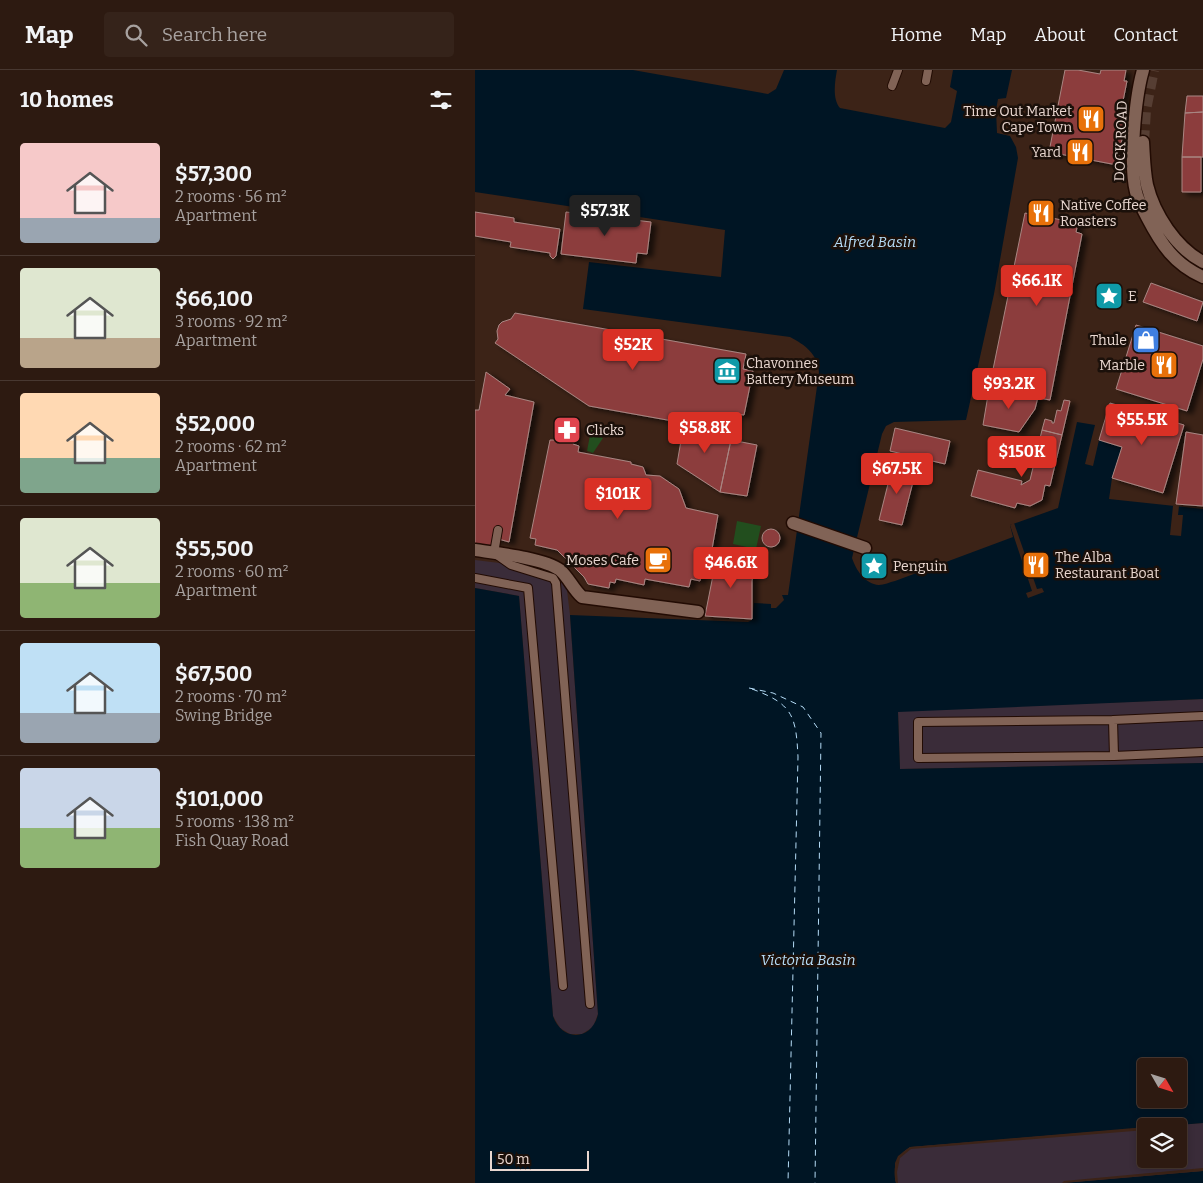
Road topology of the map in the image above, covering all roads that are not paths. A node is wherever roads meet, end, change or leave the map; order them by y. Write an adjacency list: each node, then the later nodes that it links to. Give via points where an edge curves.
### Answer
1 (898, 70): 5 (lane)
2 (928, 70): 4 (lane)
3 (1143, 70): 8 (street, DOCK ROAD, via 1134,142 1136,195 1155,234 1171,256 1189,271)
4 (926, 81)
5 (892, 86)
6 (1143, 142): 7 (street, DOCK ROAD, via 1144,167 1152,200 1181,246)
7 (1203, 262)
8 (1203, 277)
9 (793, 523): 11 (street)
10 (498, 530): 13 (lane)
11 (865, 548)
12 (475, 550): 13 (street)
13 (494, 553): 15 (street, via 558,569 582,597); 21 (lane, via 511,565 553,578 557,584)
14 (475, 578): 20 (lane, via 528,588)
15 (697, 612)
16 (1203, 716): 17 (lane)
17 (1113, 720): 19 (lane); 19 (lane, via 917,722 918,758)
18 (1203, 752): 19 (lane)
19 (1114, 756)
20 (563, 986)
21 (590, 1004)

